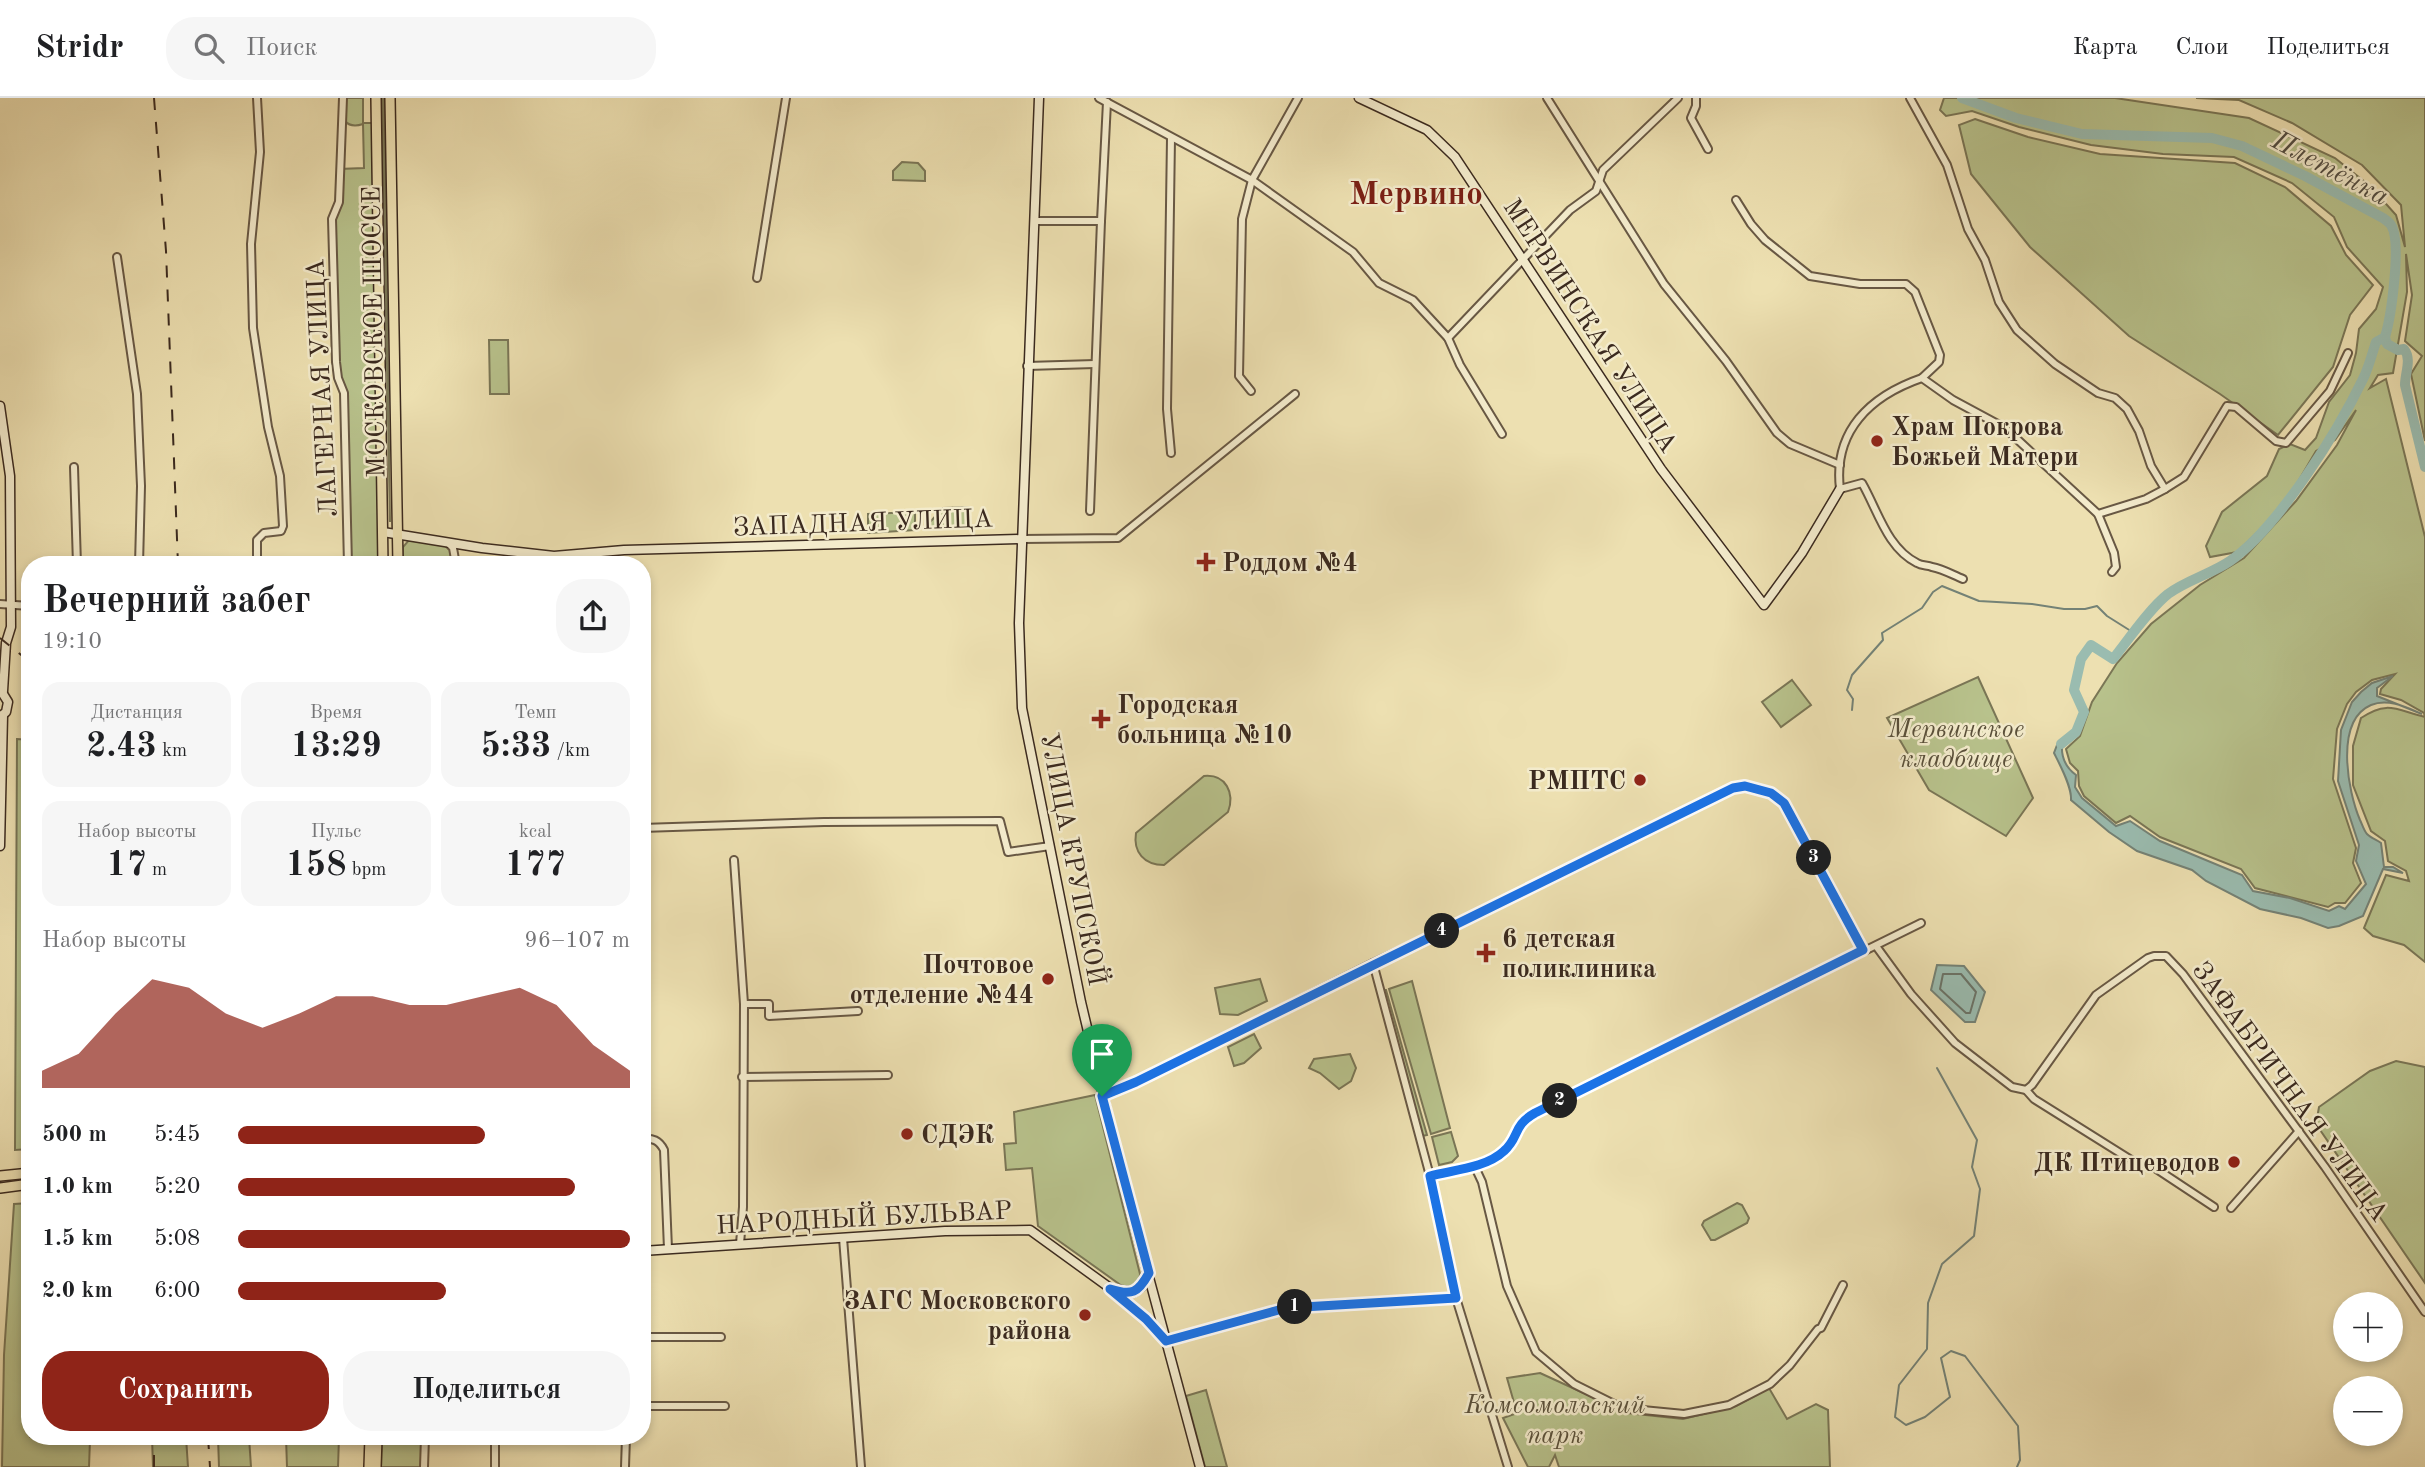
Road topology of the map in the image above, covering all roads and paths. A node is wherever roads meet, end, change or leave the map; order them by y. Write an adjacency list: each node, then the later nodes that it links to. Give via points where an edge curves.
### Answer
1 (257, 98): 48 (street, via 260,152 251,244 253,328 280,476 283,526 257,540)
2 (343, 98): 49 (street, ЛАГЕРНАЯ УЛИЦА, via 339,202 332,219 338,379 344,393)
3 (376, 98): 41 (main road, МОСКОВСКОЕ ШОССЕ)
4 (390, 98): 42 (main road, МОСКОВСКОЕ ШОССЕ)
5 (786, 98): 24 (street)
6 (1038, 98): 20 (street, УЛИЦА КРУПСКОЙ)
7 (1099, 98): 14 (street)
8 (1298, 98): 17 (street)
9 (1359, 98): 23 (street, МЕРВИНСКАЯ УЛИЦА, via 1415,123 1438,139)
10 (1547, 98): 18 (street)
11 (1678, 98): 18 (street, via 1603,170)
12 (1696, 98): 16 (street, via 1691,118)
13 (1910, 98): 38 (street, via 1948,165 1968,229 1999,302 2017,330 2054,364 2127,409)
14 (1107, 102): 15 (street); 21 (street)
15 (1171, 138): 17 (street); 34 (street, via 1167,409)
16 (1708, 149)
17 (1252, 180): 25 (street, via 1353,252 1379,283 1413,300); 30 (street, via 1241,232 1239,376)
18 (1600, 181): 23 (street, via 1596,191 1570,210); 35 (street, via 1664,284 1777,433 1790,444)
19 (1736, 200): 29 (street, via 1765,240 1810,276 1860,284 1906,284 1915,292 1940,355 1939,362)
20 (1035, 221): 21 (street); 28 (street, УЛИЦА КРУПСКОЙ)
21 (1101, 221): 27 (street)
22 (117, 257): 47 (street, via 137,394)
23 (1524, 260): 25 (street); 37 (street, МЕРВИНСКАЯ УЛИЦА, via 1661,469 1764,605)
24 (757, 278)
25 (1448, 338): 33 (street)
26 (2348, 353): 38 (street, via 2330,391 2286,443 2276,441 2236,407 2227,406 2184,477)
27 (1095, 364): 28 (street); 39 (street)
28 (1027, 366): 43 (street, УЛИЦА КРУПСКОЙ)
29 (1922, 378): 35 (street, via 1860,416 1844,441); 40 (street, via 2005,428)
30 (1251, 391)
31 (1295, 394): 43 (street, ЗАПАДНАЯ УЛИЦА, via 1118,538)
32 (0, 406): 56 (street, via 10,477)
33 (1502, 434)
34 (1171, 453)
35 (1840, 465): 37 (street)
36 (74, 467): 46 (street)
37 (1840, 489): 54 (street, via 1863,483 1882,526 1906,557)
38 (2165, 489): 40 (street)
39 (1090, 511)
40 (2098, 514): 53 (street, via 2114,554)
41 (383, 532): 42 (street, ЗАПАДНАЯ УЛИЦА); 50 (main road, МОСКОВСКОЕ ШОССЕ)
42 (398, 534): 44 (street, ЗАПАДНАЯ УЛИЦА); 51 (main road, МОСКОВСКОЕ ШОССЕ)
43 (1021, 539): 45 (street, ЗАПАДНАЯ УЛИЦА); 64 (street, УЛИЦА КРУПСКОЙ, via 1020,694)
44 (447, 541): 45 (street, ЗАПАДНАЯ УЛИЦА, via 534,555); 52 (street)
45 (580, 554)
46 (77, 556)
47 (139, 556)
48 (257, 556)
49 (348, 556)
50 (383, 556)
51 (398, 556)
52 (454, 556)
53 (2112, 572)
54 (1963, 579)
55 (0, 604): 56 (street)
56 (11, 606): 57 (street); 58 (street)
57 (21, 606)
58 (1, 675): 59 (street)
59 (1, 690): 60 (street, via 8,702)
60 (1, 716): 61 (street)
61 (1, 729): 63 (street)
62 (651, 828): 64 (street, via 1000,821 1008,852)
63 (0, 846)
64 (1050, 846): 75 (street, УЛИЦА КРУПСКОЙ)
65 (734, 860): 70 (street)
66 (1921, 923): 67 (street)
67 (1876, 946): 68 (street); 74 (street, via 1955,1043 2012,1087)
68 (1863, 950): 69 (street, via 1784,803 1771,793 1745,786); 78 (street, via 1529,1116 1505,1150)
69 (1373, 964): 75 (street); 81 (street)
70 (744, 1004): 71 (street, via 769,1004 769,1016); 73 (street)
71 (858, 1010)
72 (888, 1075): 73 (street)
73 (742, 1077): 87 (street)
74 (2026, 1090): 76 (street, ЗАФАБРИЧНАЯ УЛИЦА, via 2096,995 2148,958 2162,955 2183,974); 84 (street, via 2126,1157 2152,1166)
75 (1102, 1096): 90 (street, УЛИЦА КРУПСКОЙ)
76 (2299, 1131): 85 (street); 95 (street, ЗАФАБРИЧНАЯ УЛИЦА)
77 (651, 1140): 88 (street, via 661,1143 664,1150)
78 (1474, 1166): 81 (street); 91 (street, via 1507,1286 1536,1352 1574,1384 1622,1408 1684,1414 1729,1405 1756,1392 1781,1374 1821,1328)
79 (21, 1174): 80 (main road)
80 (0, 1176)
81 (1430, 1176): 93 (street)
82 (21, 1185): 83 (main road)
83 (0, 1188)
84 (2214, 1207)
85 (2231, 1208)
86 (843, 1238): 87 (street, НАРОДНЫЙ БУЛЬВАР); 92 (street, НАРОДНЫЙ БУЛЬВАР, via 1030,1230); 113 (street)
87 (740, 1244): 88 (street, НАРОДНЫЙ БУЛЬВАР)
88 (668, 1249): 89 (street, НАРОДНЫЙ БУЛЬВАР)
89 (651, 1250)
90 (1149, 1273): 92 (street, via 1134,1292); 94 (street, УЛИЦА КРУПСКОЙ)
91 (1843, 1285)
92 (1110, 1289): 96 (street, НАРОДНЫЙ БУЛЬВАР)
93 (1456, 1298): 99 (street, via 1286,1308); 115 (street)
94 (1158, 1312): 96 (street, via 1156,1319); 99 (street, УЛИЦА КРУПСКОЙ)
95 (2425, 1312)
96 (1146, 1319): 99 (street, НАРОДНЫЙ БУЛЬВАР)
97 (651, 1337): 98 (street)
98 (720, 1337)
99 (1166, 1341): 114 (street, УЛИЦА КРУПСКОЙ)
100 (651, 1406): 101 (street)
101 (725, 1406)
102 (370, 1445): 107 (main road)
103 (377, 1445): 108 (main road)
104 (425, 1445): 109 (street)
105 (495, 1445): 110 (street)
106 (626, 1445): 112 (street)
107 (369, 1467)
108 (376, 1467)
109 (424, 1467)
110 (495, 1467): 111 (street)
111 (504, 1467)
112 (625, 1467)
113 (861, 1467)
114 (1200, 1467)
115 (1508, 1467)

